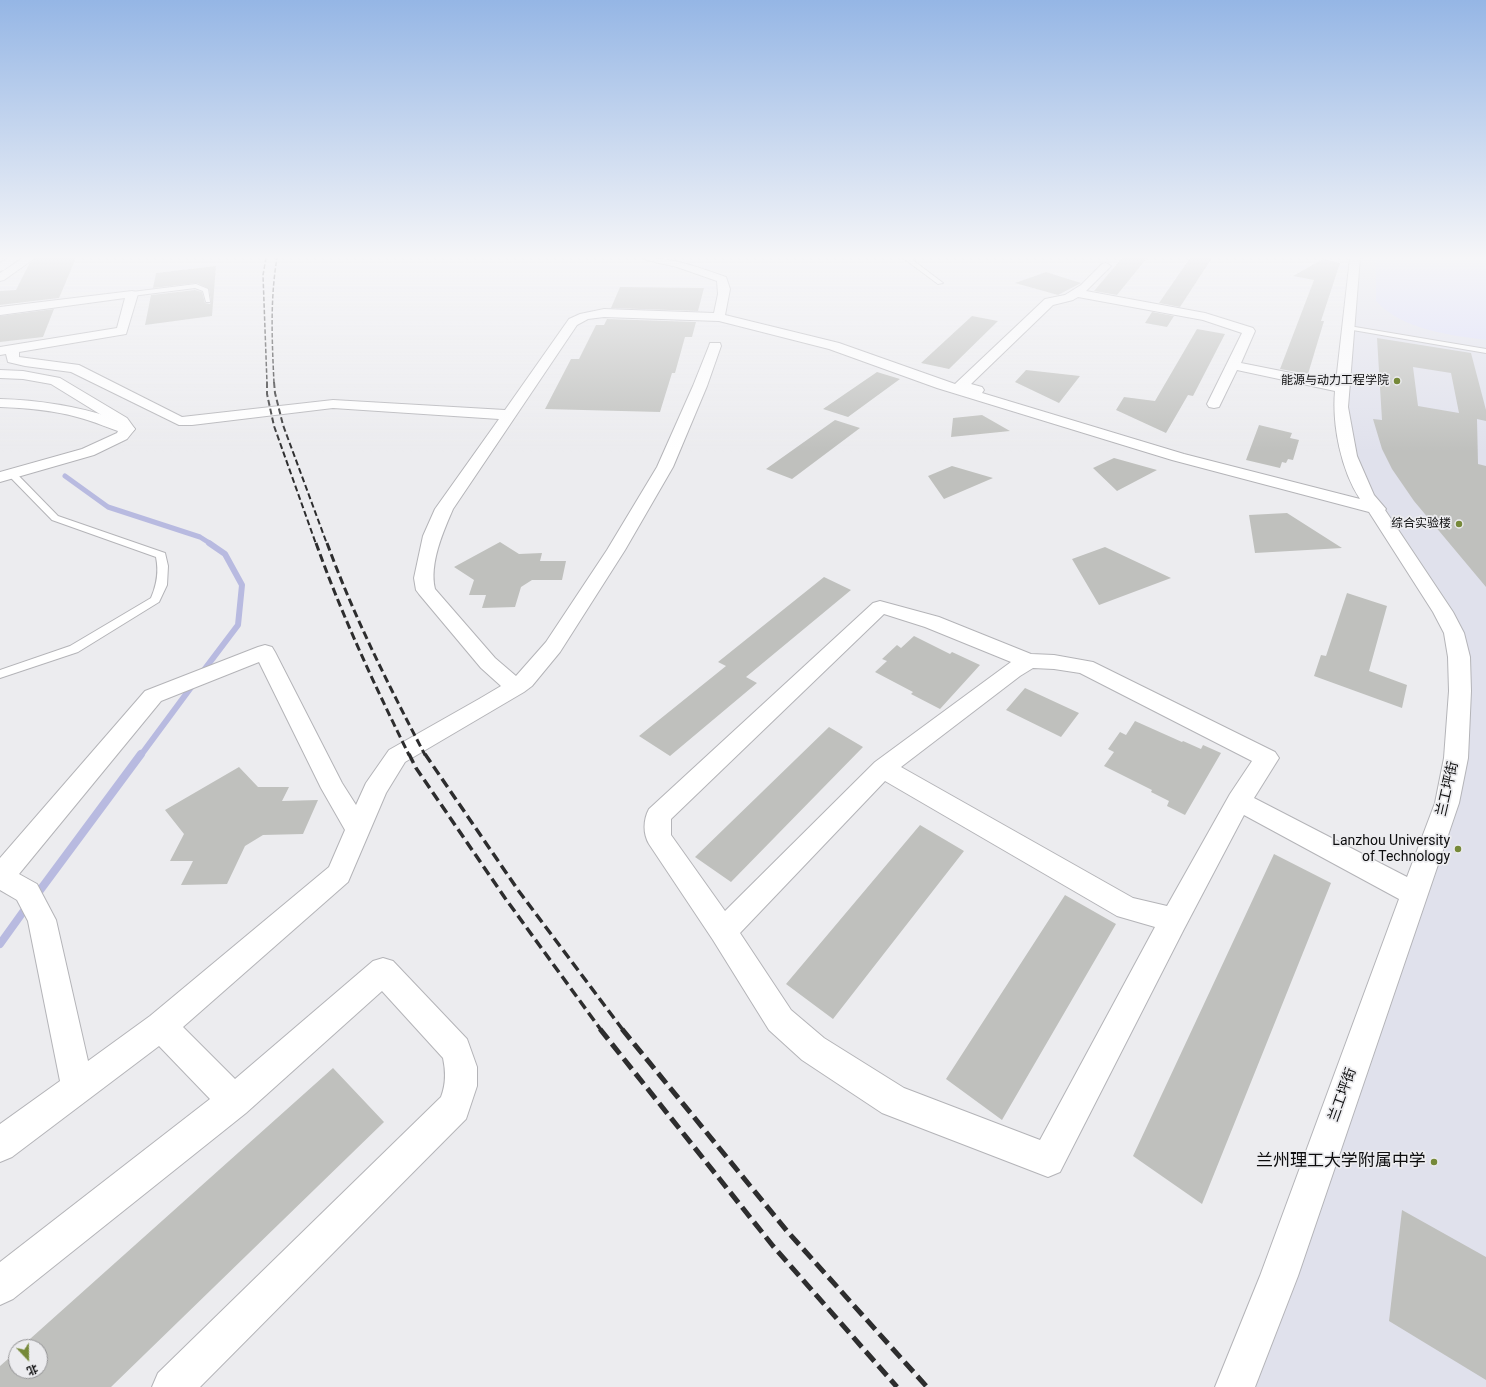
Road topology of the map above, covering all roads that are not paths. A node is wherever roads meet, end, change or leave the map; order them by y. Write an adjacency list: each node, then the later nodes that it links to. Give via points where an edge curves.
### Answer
1 (124, 323): 9 (street, via 122,331)
2 (572, 323): 17 (street)
3 (742, 323): 20 (street, via 834,346 942,385 1178,457)
4 (1027, 323): 20 (street, via 961,386)
5 (1222, 323): 12 (street, via 1248,331)
6 (1349, 323): 7 (street, 兰工坪街)
7 (1349, 328): 10 (lane); 14 (street, 兰工坪街)
8 (715, 346): 23 (street, via 661,474 616,550 553,647)
9 (6, 350): 17 (street, via 13,359 74,368 179,421 333,404)
10 (1485, 350): 11 (lane)
11 (1486, 361)
12 (1233, 365): 14 (street); 16 (street)
13 (0, 374): 18 (street, via 55,381 122,421)
14 (1343, 388): 20 (street, 兰工坪街, via 1341,407 1349,456)
15 (0, 403): 18 (street, via 63,408 100,417)
16 (1214, 404)
17 (507, 415): 23 (street, via 444,509 432,536 423,578 426,590 488,663)
18 (127, 428): 19 (street, via 122,436 88,452)
19 (6, 476): 22 (lane, via 55,518 161,555 164,566 162,585 155,600 74,649)
20 (1372, 502): 28 (street, 兰工坪街, via 1443,612 1454,634 1459,657 1460,691 1454,765 1447,803)
21 (1029, 661): 24 (street); 25 (street, via 1085,667 1267,758); 30 (street, via 932,622 880,607 658,816 658,837)
22 (0, 674)
23 (516, 687): 26 (street, via 397,756 375,790)
24 (883, 768): 29 (street, via 1127,908); 30 (street)
25 (1239, 801): 28 (street); 29 (street)
26 (358, 829): 27 (street, via 333,788 265,652 153,696); 31 (street, via 339,874)
27 (0, 877): 32 (street, via 27,892 42,920)
28 (1415, 894): 37 (street, 兰工坪街, via 1279,1276)
29 (1174, 920): 30 (street, via 1048,1160 894,1101 813,1049 780,1020)
30 (723, 931)
31 (161, 1026): 32 (street); 33 (street)
32 (78, 1088): 34 (street)
33 (234, 1101): 35 (street); 36 (street, via 383,970 456,1050 461,1067 460,1086 454,1107)
34 (0, 1145)
35 (0, 1286)
36 (172, 1387)
37 (1235, 1387)

